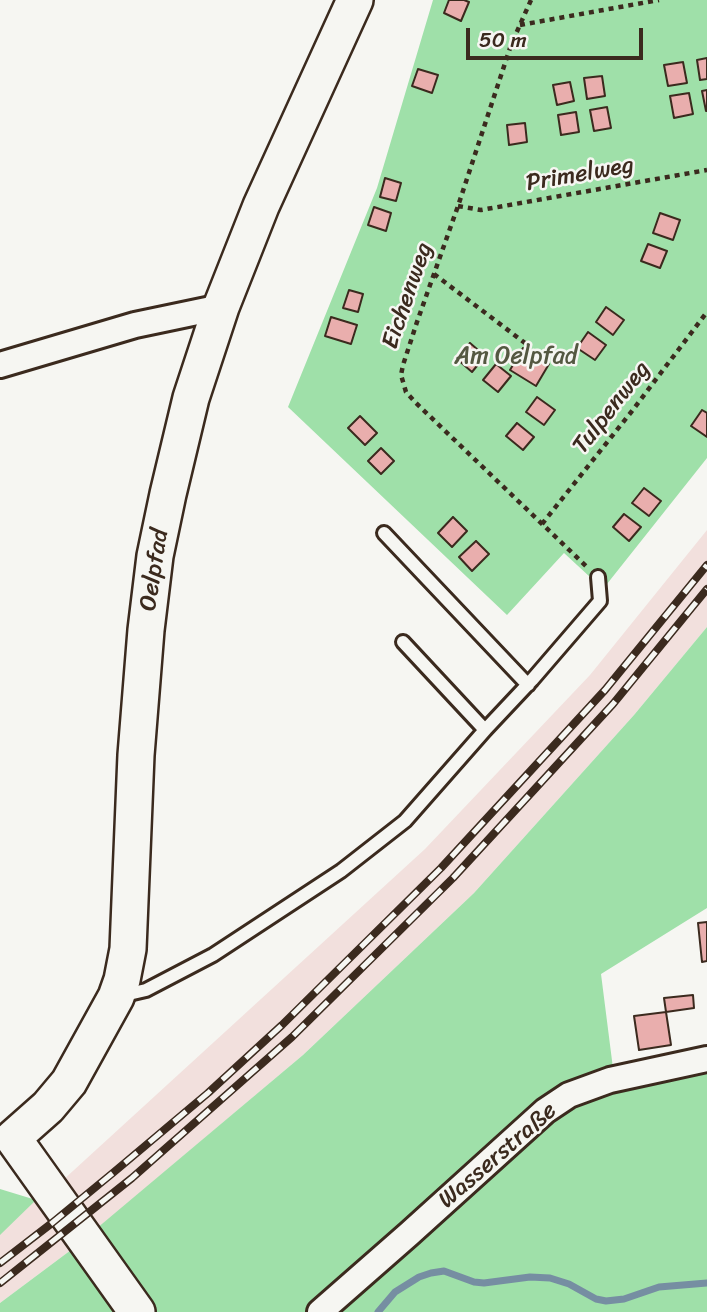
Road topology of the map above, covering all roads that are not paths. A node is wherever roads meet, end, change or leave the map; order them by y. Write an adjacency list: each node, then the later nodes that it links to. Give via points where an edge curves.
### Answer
1 (355, 0): 2 (street, Oelpfad, via 261,206)
2 (221, 307): 3 (street, via 135,324); 9 (street, Oelpfad, via 191,398 155,556 136,755 128,949)
3 (0, 365)
4 (384, 533): 7 (lane)
5 (598, 577): 7 (lane, via 600,601)
6 (403, 642): 8 (lane)
7 (528, 685): 8 (lane)
8 (485, 730): 9 (lane, via 405,821 341,871 213,955 146,990)
9 (116, 997): 11 (street, Oelpfad, via 69,1082 48,1107)
10 (707, 1059): 13 (street, Wasserstraße, via 610,1080 569,1095 545,1111)
11 (6, 1141): 12 (street)
12 (137, 1312)
13 (320, 1312)

